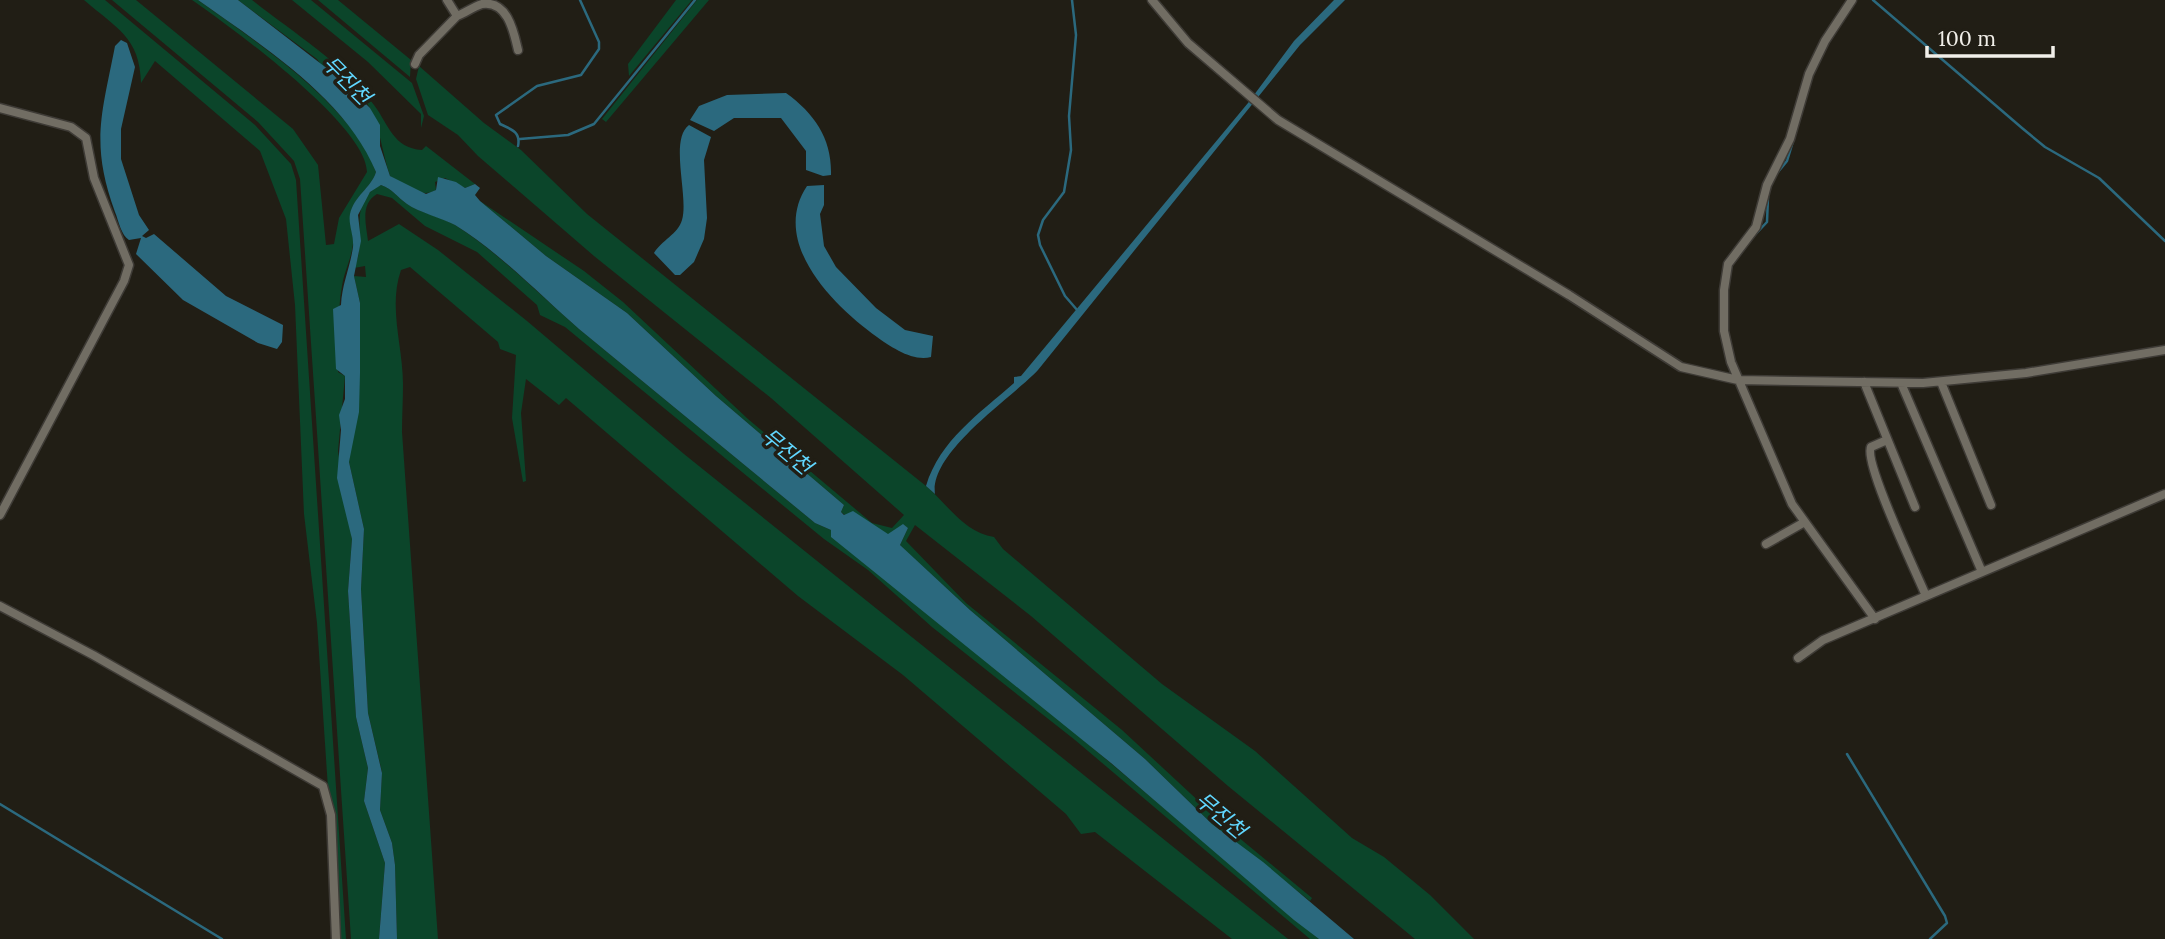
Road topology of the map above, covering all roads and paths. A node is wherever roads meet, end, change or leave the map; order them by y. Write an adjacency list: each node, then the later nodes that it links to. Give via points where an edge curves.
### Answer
1 (447, 0): 4 (street)
2 (1152, 0): 9 (street, via 1188,43 1278,120 1569,295 1649,349 1681,367)
3 (1852, 0): 9 (street, via 1809,74 1756,227 1728,264 1724,331)
4 (457, 16): 5 (street, via 480,4 499,7 513,26); 6 (street)
5 (518, 50)
6 (415, 64)
7 (0, 108): 17 (street, via 71,127 86,138 94,178 129,265)
8 (2165, 350): 11 (street)
9 (1738, 380): 10 (street); 18 (street)
10 (1864, 382): 12 (street); 13 (street)
11 (1941, 382): 12 (street); 15 (street)
12 (1901, 383): 20 (street)
13 (1887, 440): 16 (street); 21 (street, via 1871,447 1869,456)
14 (2165, 494): 20 (street)
15 (1991, 505)
16 (1915, 507)
17 (0, 515)
18 (1803, 523): 19 (street); 23 (street)
19 (1766, 544)
20 (1982, 572): 21 (street)
21 (1926, 596): 23 (street)
22 (0, 606): 25 (street, via 323,786 331,815)
23 (1875, 619): 24 (street, via 1823,640)
24 (1798, 658)
25 (336, 939)

